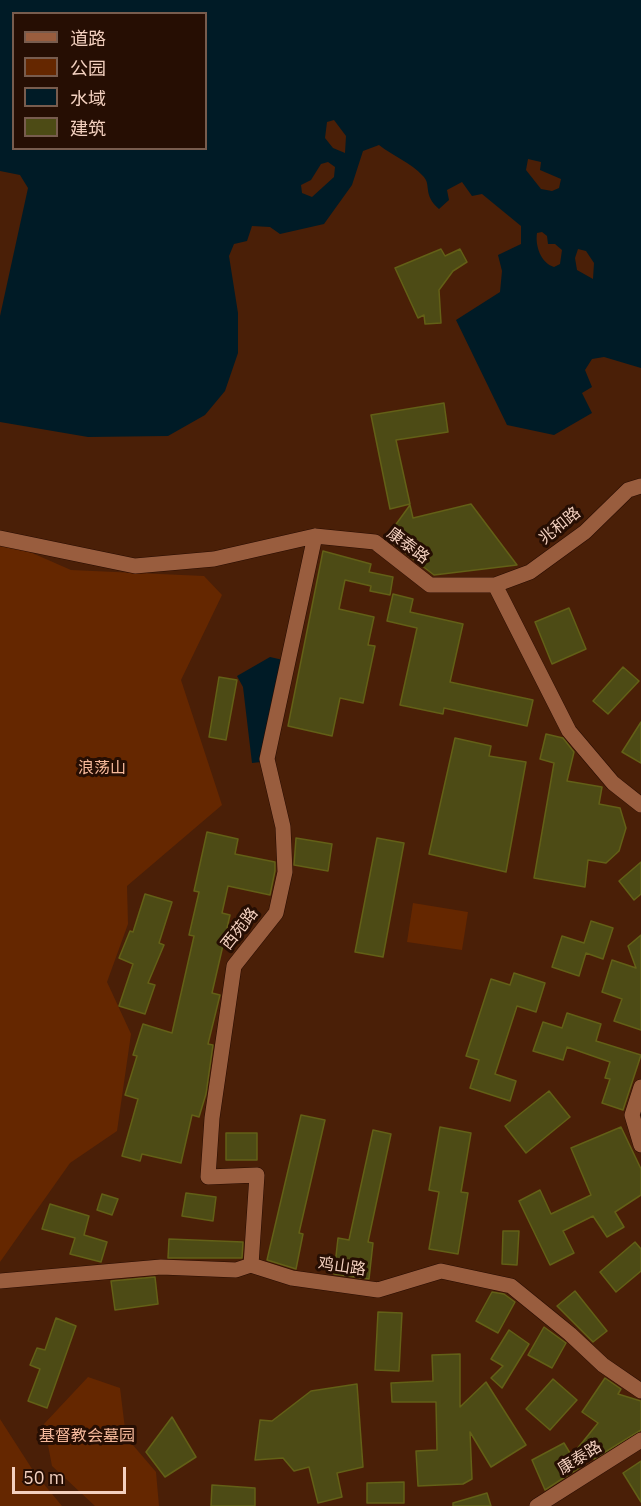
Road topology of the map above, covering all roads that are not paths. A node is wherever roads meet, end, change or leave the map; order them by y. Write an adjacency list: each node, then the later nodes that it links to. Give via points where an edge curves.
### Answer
1 (641, 486): 4 (street, 兆和路, via 628,490 585,532 530,572)
2 (315, 536): 3 (street, 康泰路, via 214,559 135,566); 4 (street, 康泰路, via 375,542 430,585); 8 (street, 西苑路, via 267,759 283,827 285,872 276,913 234,966 212,1118 208,1177 257,1175)
3 (0, 538)
4 (495, 585): 5 (street, via 569,731 613,783)
5 (641, 805)
6 (641, 1087): 7 (street, via 632,1114)
7 (641, 1145)
8 (251, 1265): 9 (street, 鸡山路, via 236,1270 161,1268); 10 (street, 鸡山路, via 292,1278 378,1290 441,1271 511,1286 603,1365)
9 (0, 1281)
10 (641, 1391)
11 (641, 1440): 12 (street, 康泰路)
12 (537, 1506)

